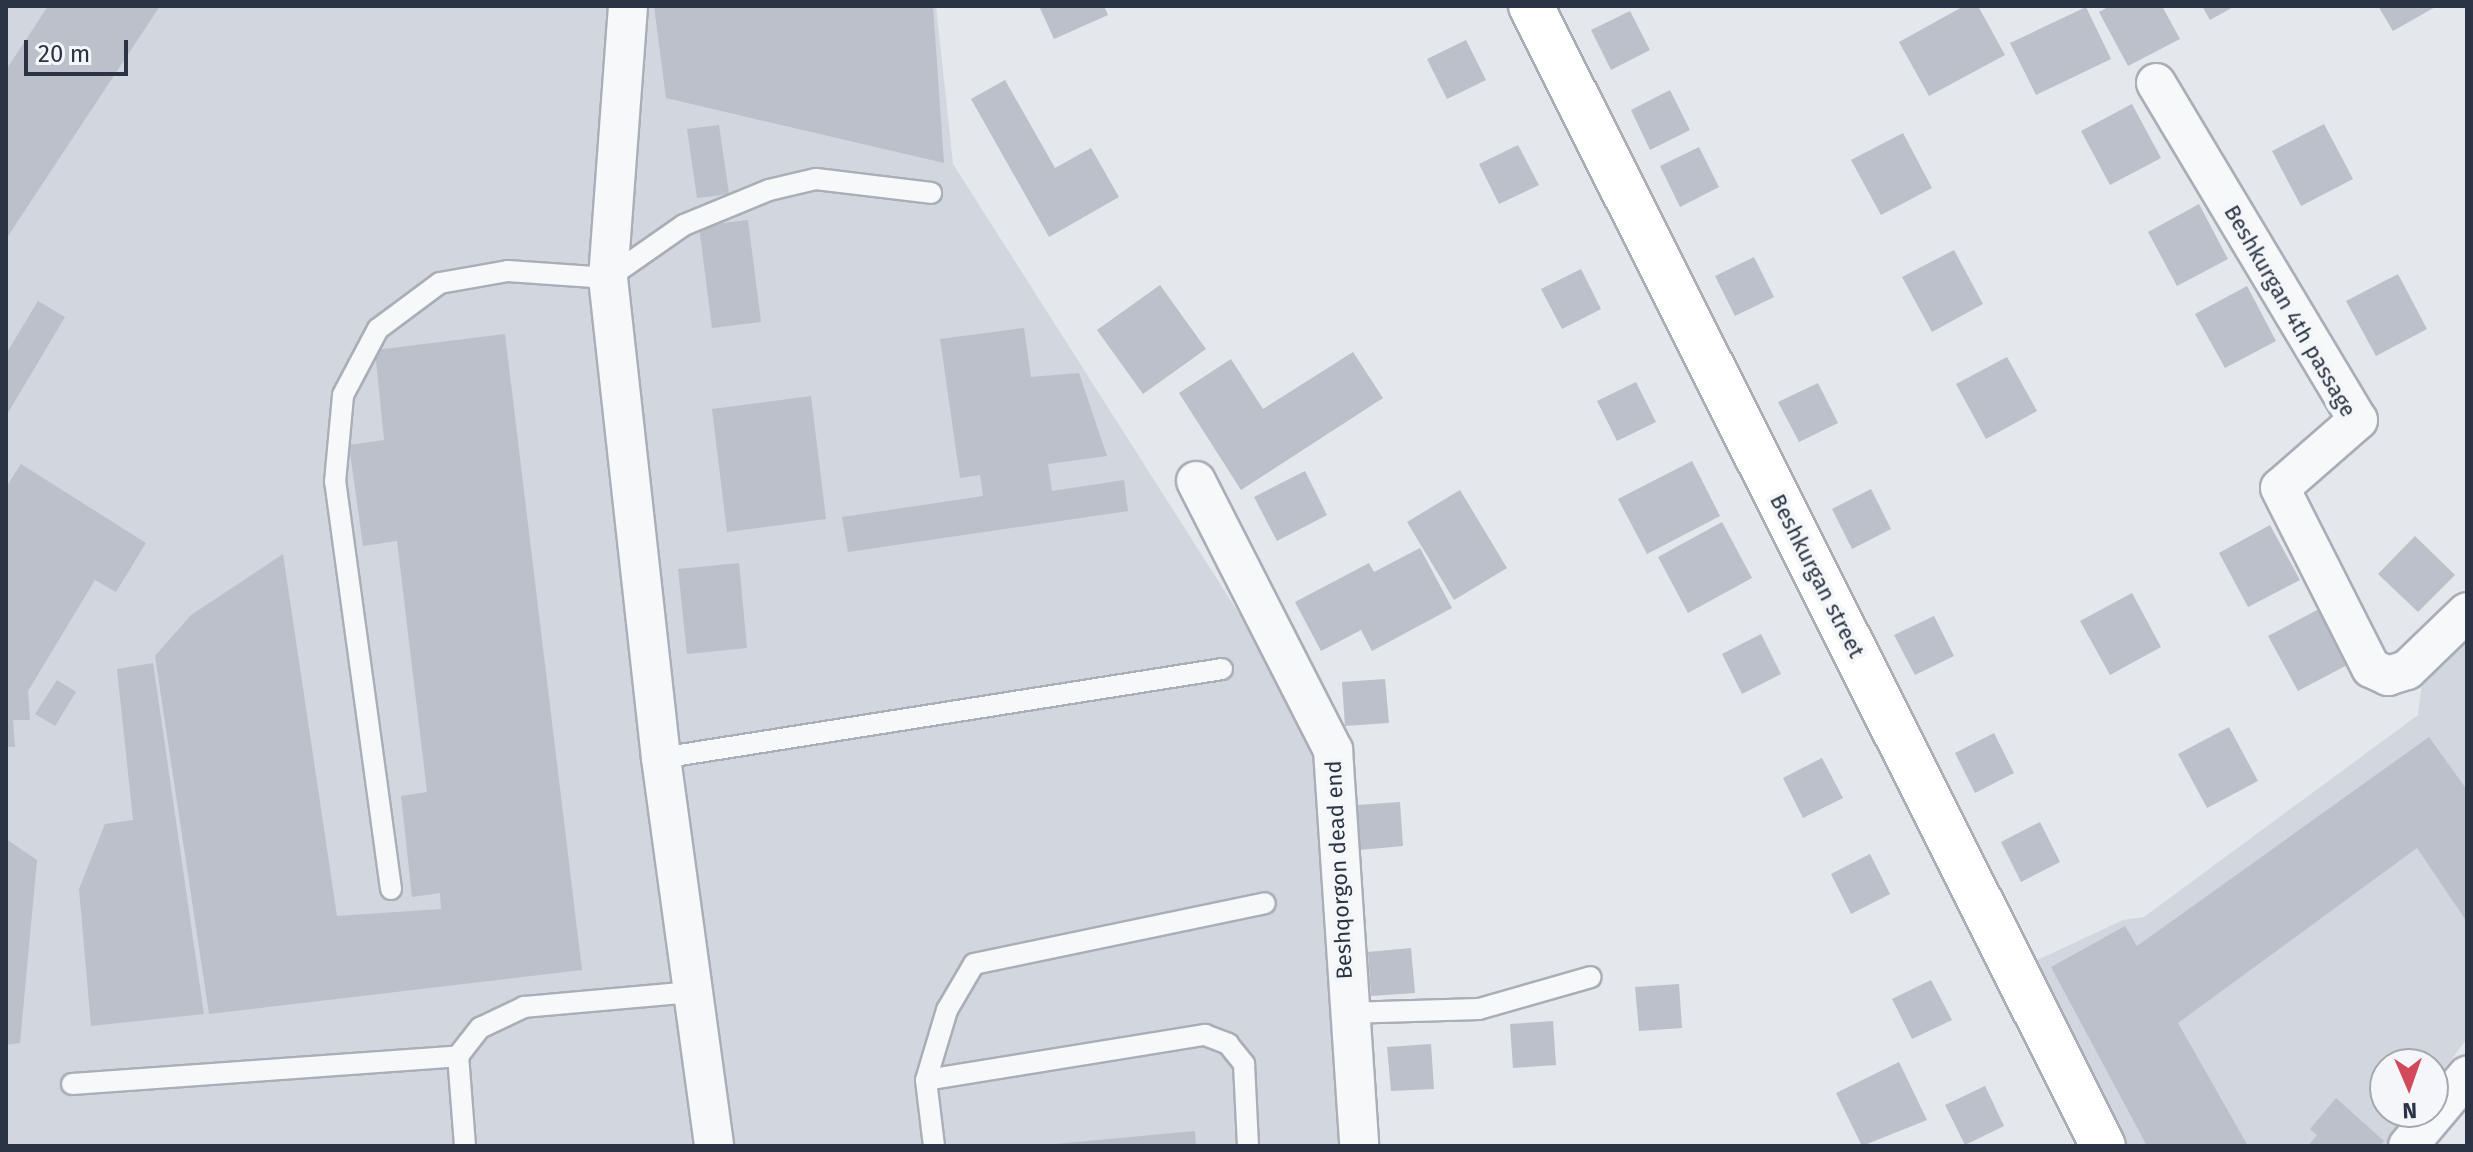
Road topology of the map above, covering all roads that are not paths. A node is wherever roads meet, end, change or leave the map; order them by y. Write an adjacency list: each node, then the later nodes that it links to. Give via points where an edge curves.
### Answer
1 (628, 6): 5 (street)
2 (1531, 6): 24 (street, Beshkurgan street)
3 (2156, 83): 7 (street, Beshkurgan 4th passage, via 2358,420 2280,488 2371,668 2388,676 2407,670)
4 (931, 193): 5 (lane, via 816,179 769,190 684,225)
5 (608, 278): 9 (street); 10 (lane, via 508,271 440,283 378,329 343,395 335,482)
6 (1196, 481): 14 (street, Beshqorgon dead end, via 1333,750)
7 (2467, 612)
8 (1222, 669): 9 (lane)
9 (661, 758): 13 (street)
10 (391, 889)
11 (1265, 903): 16 (lane, via 974,964 947,1010)
12 (1591, 977): 14 (lane, via 1479,1009)
13 (693, 992): 15 (lane, via 524,1007 480,1028); 20 (street)
14 (1347, 1013): 23 (street, Beshqorgon dead end)
15 (458, 1056): 17 (lane); 19 (lane)
16 (926, 1080): 21 (lane); 22 (lane, via 1205,1035 1228,1044 1244,1064)
17 (72, 1084)
18 (2463, 1088): 25 (street)
19 (465, 1146)
20 (714, 1146)
21 (934, 1146)
22 (1248, 1146)
23 (1359, 1146)
24 (2103, 1146)
25 (2408, 1146)

